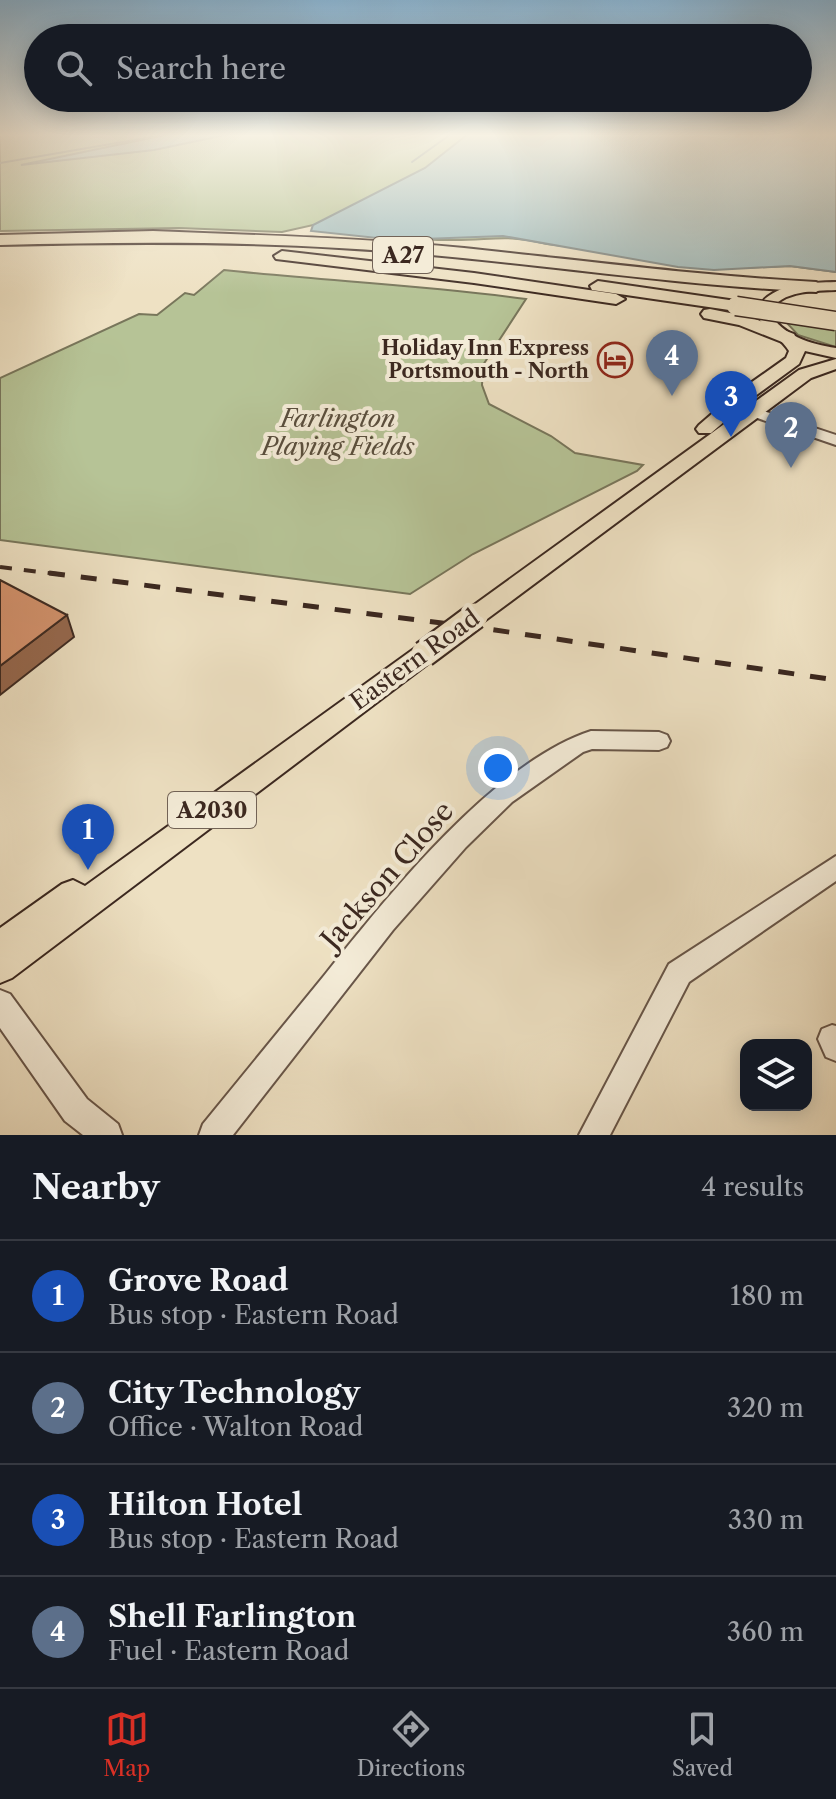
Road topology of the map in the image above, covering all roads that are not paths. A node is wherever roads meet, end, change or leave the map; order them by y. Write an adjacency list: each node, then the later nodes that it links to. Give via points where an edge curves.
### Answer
1 (64, 239): 2 (highway, A27); 6 (highway, via 153,236 340,243 712,282); 7 (highway, A27, via 377,253 552,272)
2 (0, 240)
3 (0, 246): 4 (highway, A27)
4 (219, 249): 7 (highway, A27, via 471,268); 10 (highway, via 613,298 744,321)
5 (836, 286): 6 (main road)
6 (816, 287): 10 (main road, via 786,293 764,306 764,318)
7 (737, 303): 8 (highway, A27); 9 (highway, A27, bridge)
8 (836, 314)
9 (836, 321)
10 (789, 339): 11 (main road); 13 (main road, Eastern Road / A2030, via 797,351 793,361)
11 (836, 353)
12 (836, 364): 13 (main road, Eastern Road / A2030, via 805,374)
13 (742, 408): 14 (street); 15 (main road, Eastern Road / A2030, bridge)
14 (836, 440)
15 (417, 651): 18 (main road, Eastern Road / A2030); 19 (main road, Eastern Road / A2030)
16 (659, 741): 22 (street, Jackson Close, via 591,740 575,746 484,813 384,921)
17 (836, 867): 23 (street, via 679,973)
18 (0, 947)
19 (0, 967)
20 (0, 1004): 21 (street, via 76,1110)
21 (107, 1135)
22 (214, 1135)
23 (594, 1135)

